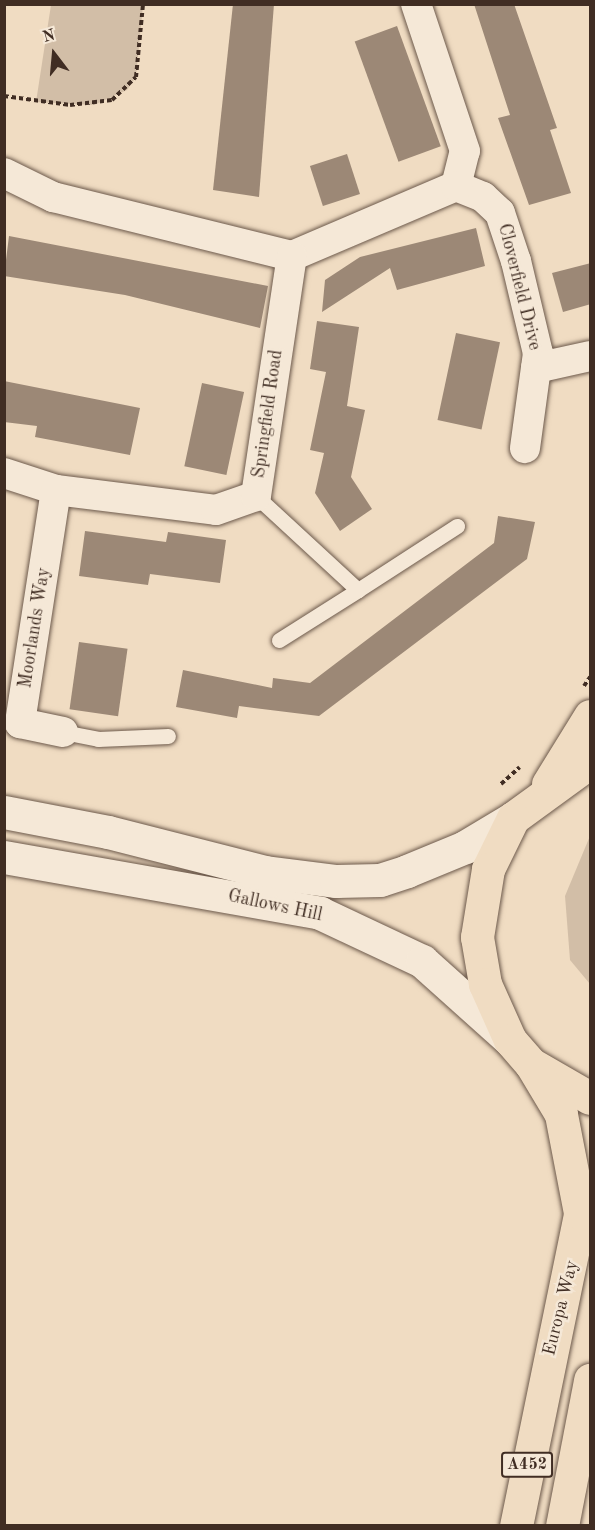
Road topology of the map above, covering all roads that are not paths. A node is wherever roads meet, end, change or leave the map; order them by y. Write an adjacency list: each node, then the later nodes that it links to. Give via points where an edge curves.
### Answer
1 (416, 4): 3 (street, via 465,151)
2 (4, 173): 4 (street, via 53,197)
3 (456, 186): 4 (street); 6 (street, Cloverfield Drive, via 483,197 500,213 538,353)
4 (292, 256): 10 (street, Springfield Road)
5 (591, 356): 6 (street)
6 (536, 369): 7 (street, Cloverfield Drive)
7 (525, 448)
8 (4, 473): 9 (street, Springfield Road)
9 (56, 490): 10 (street, Springfield Road, via 216,510); 15 (street, Moorlands Way)
10 (256, 496): 12 (lane)
11 (457, 526): 12 (lane)
12 (358, 590): 13 (lane)
13 (279, 640)
14 (584, 706): 19 (highway)
15 (12, 722): 16 (street, Moorlands Way)
16 (63, 732): 17 (lane, via 98,739)
17 (168, 736)
18 (591, 762): 19 (highway)
19 (542, 793): 21 (highway)
20 (4, 812): 21 (street, Gallows Hill, via 108,832 265,872 336,881 380,880 407,872 465,847)
21 (513, 818): 23 (highway, Europa Way, via 488,869 477,938 485,984)
22 (4, 857): 23 (street, Gallows Hill, via 320,913 422,961)
23 (520, 1052): 24 (highway); 26 (highway, Europa Way / A452, via 561,1114 580,1213)
24 (591, 1098)
25 (591, 1380): 27 (highway, A452)
26 (516, 1526)
27 (562, 1526)

